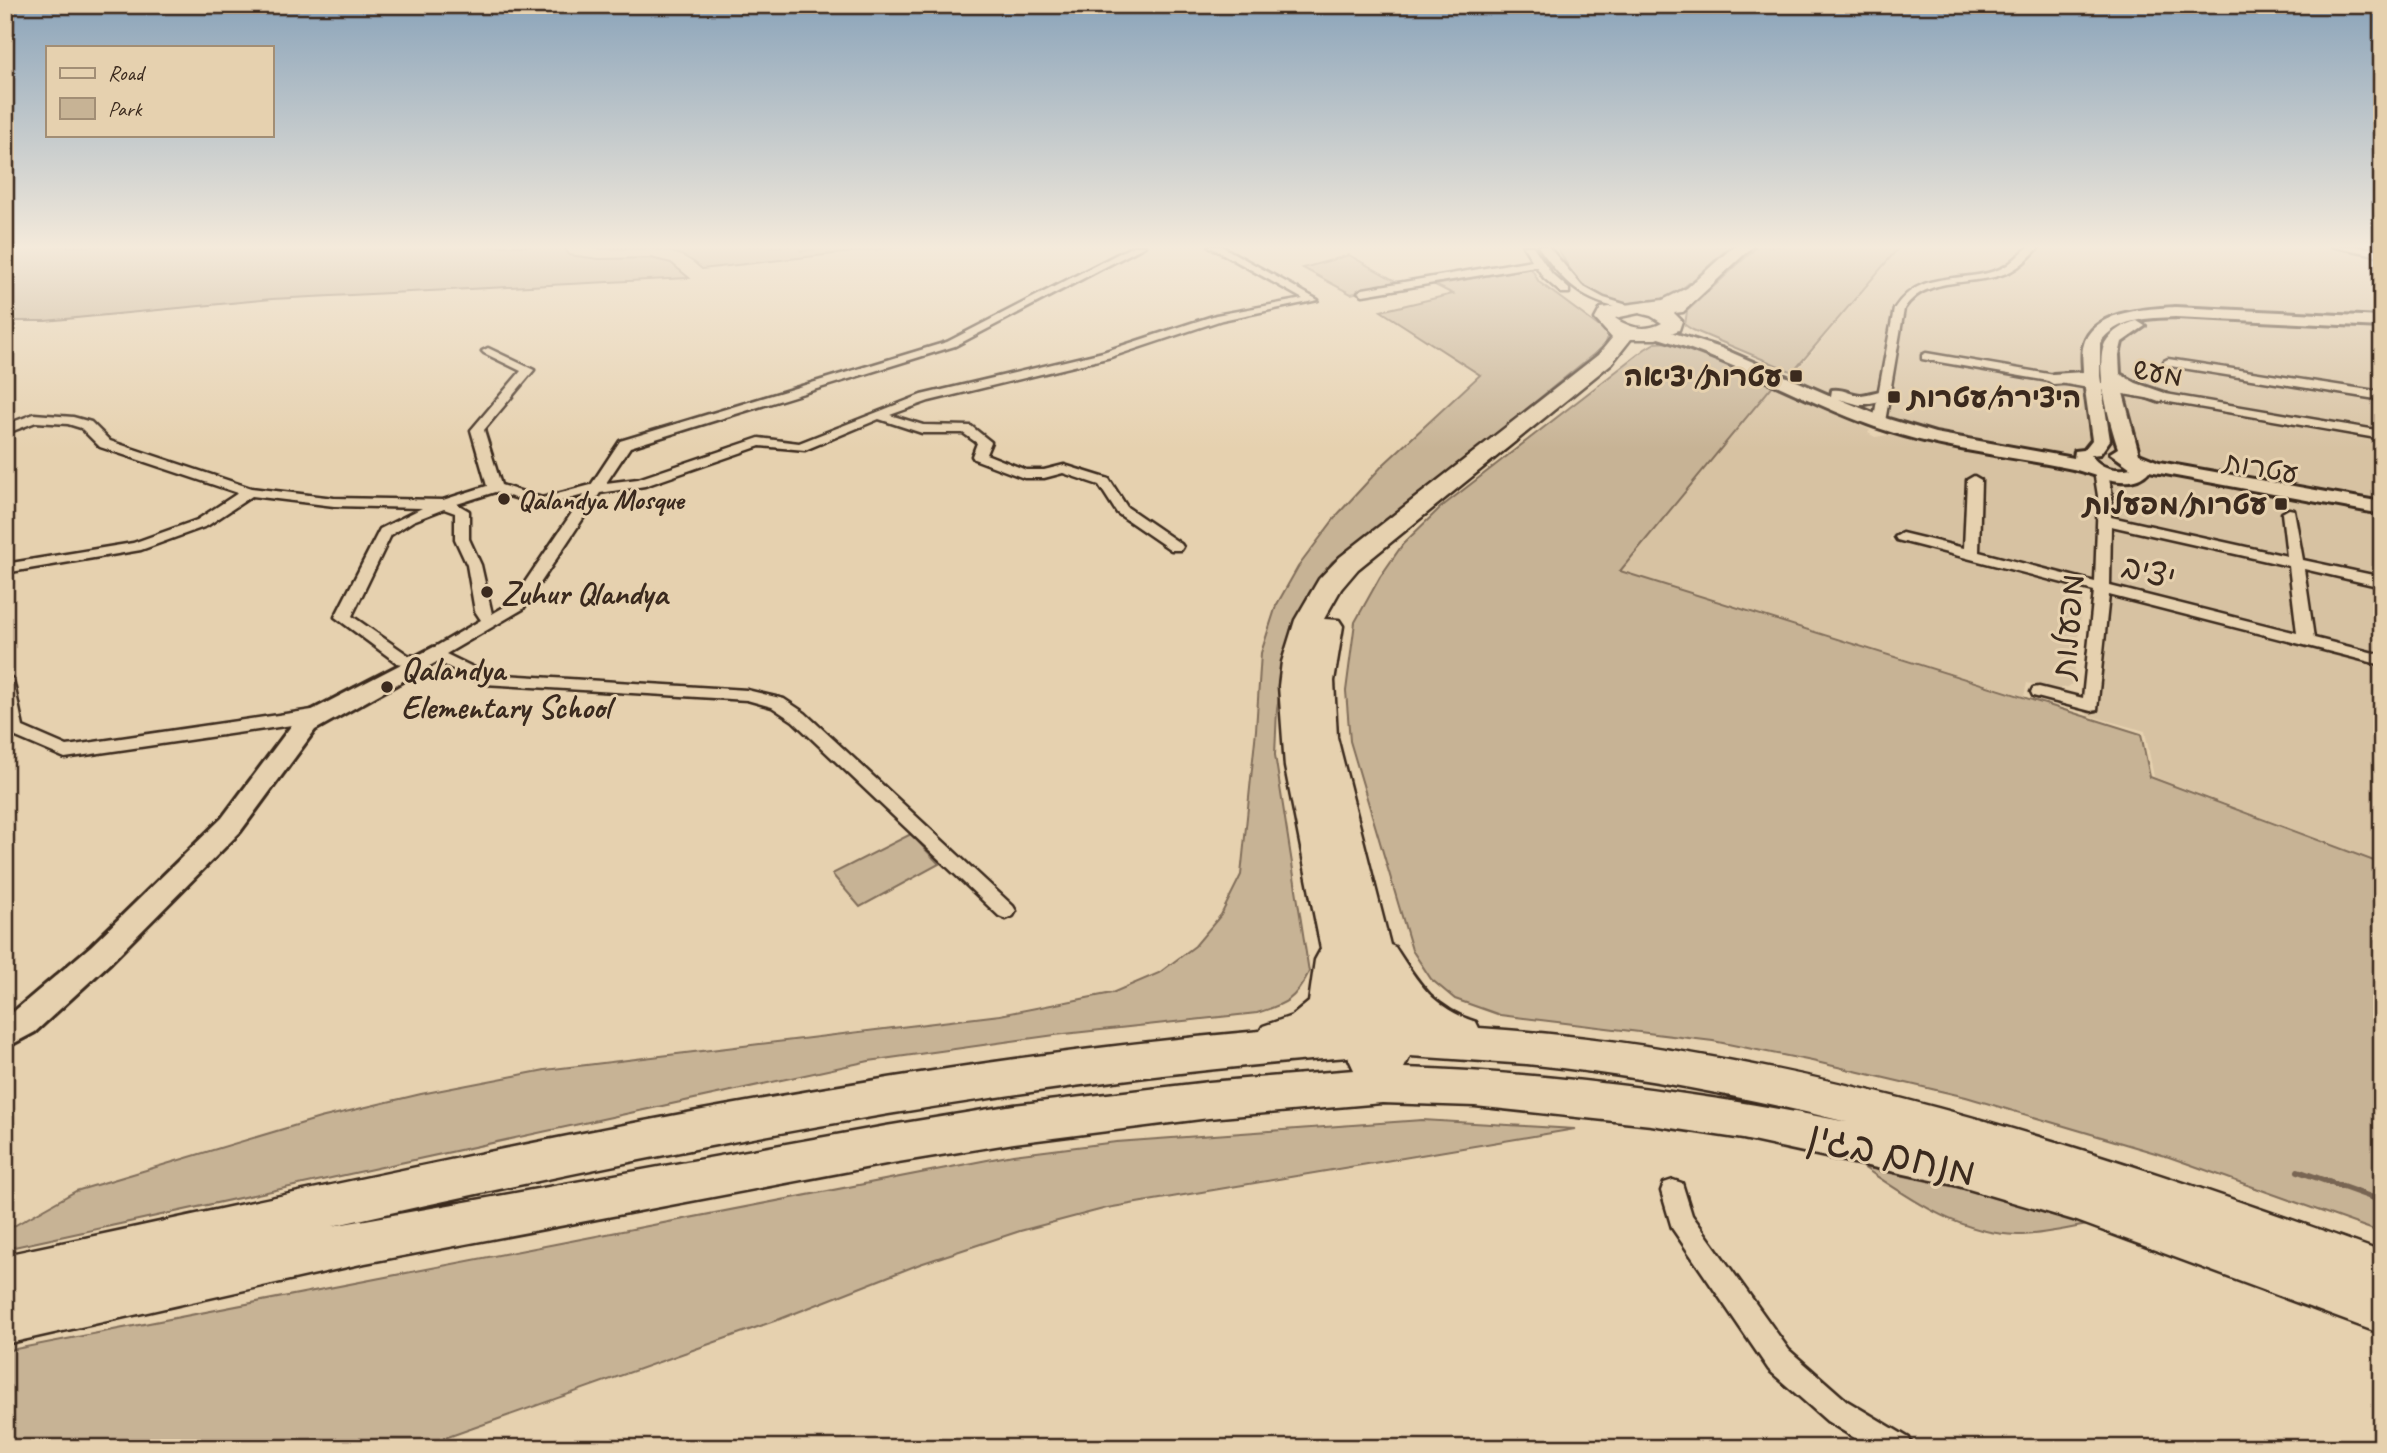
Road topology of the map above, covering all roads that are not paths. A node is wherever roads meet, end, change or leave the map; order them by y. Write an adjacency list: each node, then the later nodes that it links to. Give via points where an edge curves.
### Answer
1 (1009, 314): 31 (street, via 951,344 625,444)
2 (1237, 314): 24 (street, via 1107,355 925,398)
3 (1597, 314): 11 (street)
4 (1608, 314): 11 (highway)
5 (1659, 314): 12 (highway)
6 (1672, 314): 12 (highway)
7 (1898, 314): 23 (street)
8 (2164, 314): 19 (street, מפעלות, via 2109,326 2096,336 2091,349)
9 (2229, 314): 10 (street, מפעלות)
10 (2382, 322)
11 (1611, 324): 12 (highway); 16 (highway, via 1622,338)
12 (1663, 327): 16 (highway); 23 (street, via 1726,356); 23 (street)
13 (2382, 328): 20 (street, via 2203,318 2156,321 2126,331 2115,341 2110,352)
14 (488, 351): 30 (street, via 528,370 477,430)
15 (1926, 358): 18 (street)
16 (1605, 359): 54 (highway, via 1349,563 1329,585 1309,621 1297,662 1294,699 1300,757)
17 (2168, 363): 21 (street)
18 (2053, 379): 19 (street)
19 (2094, 380): 20 (street, מעש); 27 (street, מפעלות, via 2101,440)
20 (2115, 391): 22 (street, via 2132,398); 22 (street, via 2130,387); 28 (street)
21 (2382, 396)
22 (2159, 397): 26 (street, מעש)
23 (1882, 411): 27 (street, via 1928,437)
24 (878, 415): 31 (street, via 800,447 759,442 640,483); 40 (street, via 922,429 967,429 984,442 979,456 1024,474 1064,468 1104,482 1122,510)
25 (5, 430): 32 (street, via 34,418 69,420 86,425 106,444)
26 (2382, 435)
27 (2092, 460): 28 (street); 33 (street, מפעלות)
28 (2130, 468): 33 (street); 35 (street, עטרות); 37 (street, עטרות)
29 (1974, 480): 41 (street)
30 (495, 488): 31 (street, via 542,502); 34 (street)
31 (597, 488): 46 (street, via 517,606)
32 (249, 492): 34 (street, via 334,502); 43 (street, via 202,523 136,547)
33 (2105, 496): 38 (street, מפעלות)
34 (444, 504): 46 (street, via 462,510 462,539); 48 (street, via 385,533 343,617 403,659)
35 (2382, 508)
36 (2289, 513): 42 (street)
37 (2382, 516)
38 (2104, 520): 42 (street); 45 (street, מפעלות)
39 (1902, 537): 41 (street, יציב)
40 (1177, 547)
41 (1971, 556): 45 (street, יציב)
42 (2296, 564): 44 (street); 47 (street)
43 (5, 569)
44 (2382, 582)
45 (2102, 590): 47 (street, יציב); 51 (street, מפעלות, via 2091,706)
46 (490, 622): 48 (street)
47 (2306, 641): 49 (street, יציב)
48 (428, 658): 52 (street); 53 (street, via 484,679 747,695 778,704 799,718)
49 (2382, 660)
50 (5, 678): 52 (street, via 15,730 65,752)
51 (2039, 692)
52 (321, 715): 55 (street, via 306,724 231,825 101,954)
53 (1006, 911)
54 (1350, 925): 56 (highway); 57 (highway, via 1424,1018 1446,1031); 58 (highway, via 1330,1004 1323,1015 1296,1034)
55 (5, 1035)
56 (1376, 1039): 57 (highway, מנחם בגין); 58 (highway, מנחם בגין); 59 (highway)
57 (1507, 1045): 61 (highway, מנחם בגין, via 1719,1076 1867,1109 2073,1165)
58 (1222, 1050): 62 (highway, via 937,1085 832,1103 451,1180)
59 (1382, 1085): 63 (highway, מנחם בגין, via 1475,1088 1651,1107 1742,1120 1955,1165 2077,1200); 64 (highway, מנחם בגין, via 1157,1106 886,1145 366,1241)
60 (1673, 1191): 65 (street, via 1681,1220 1779,1360 1837,1411)
61 (2382, 1275)
62 (5, 1278)
63 (2382, 1311)
64 (5, 1320)
65 (1899, 1448)

